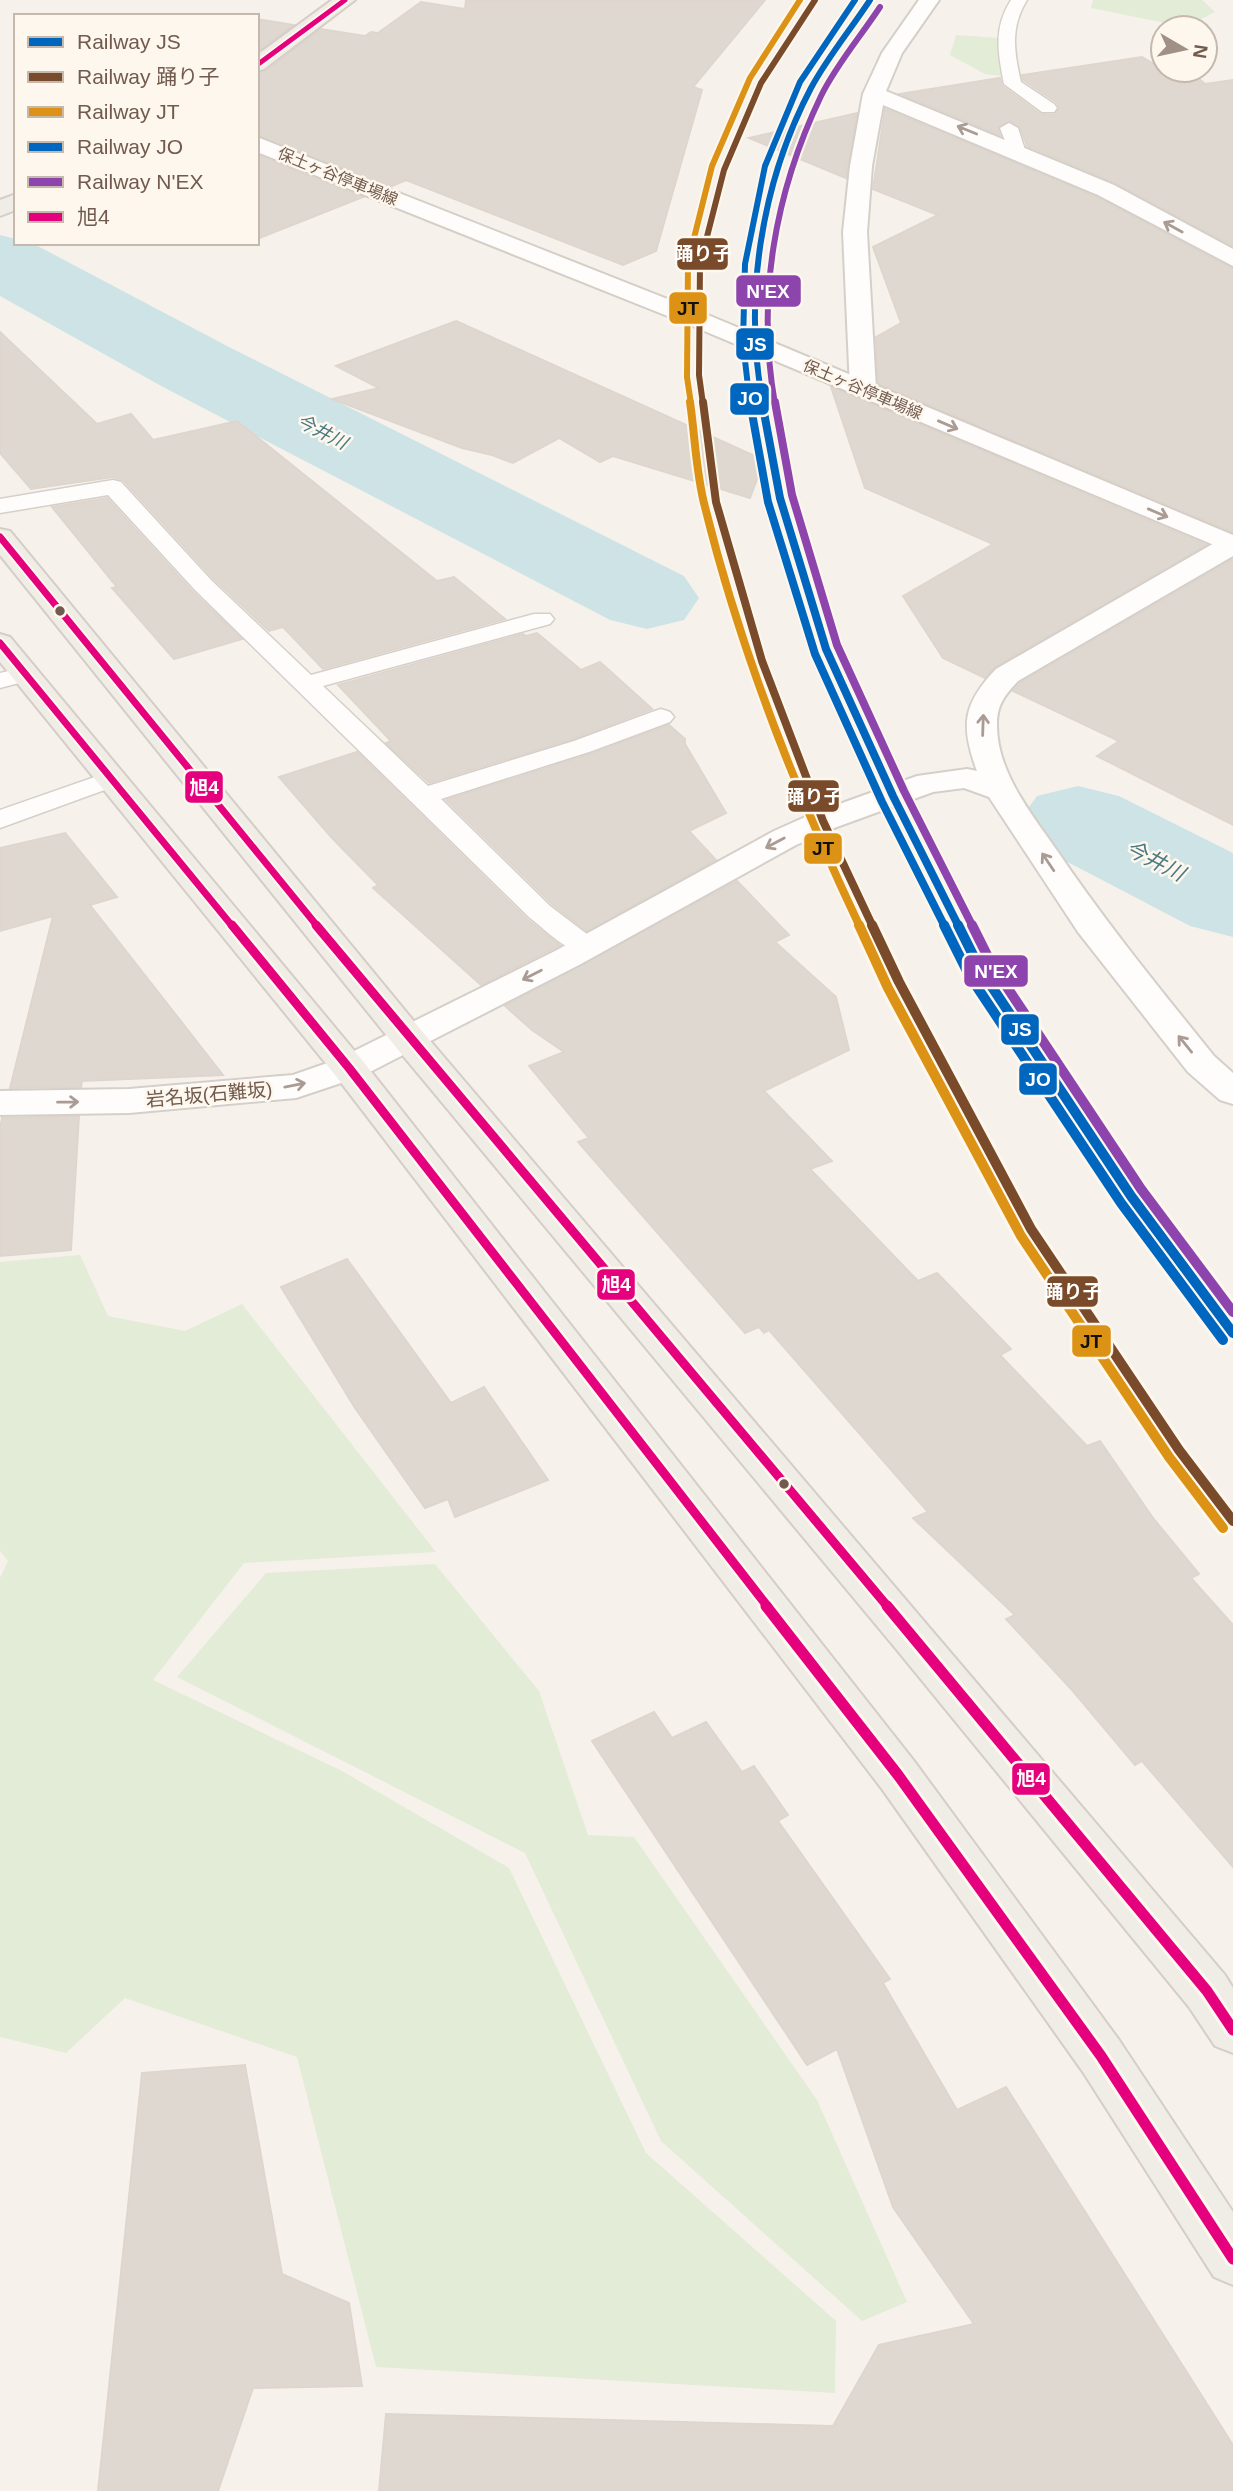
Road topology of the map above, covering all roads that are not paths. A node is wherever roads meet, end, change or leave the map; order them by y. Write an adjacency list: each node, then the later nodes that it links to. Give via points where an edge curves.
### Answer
1 (345, 0): 4 (highway)
2 (929, 0): 5 (street, via 892,52)
3 (1019, 0): 6 (lane, via 1005,24 1013,84)
4 (259, 64)
5 (874, 94): 9 (street, one-way to 5); 11 (street, via 855,232)
6 (1048, 108)
7 (1009, 128): 9 (lane)
8 (259, 145): 11 (street, 保土ヶ谷停車場線)
9 (1016, 150): 10 (street, one-way to 9, via 1106,190)
10 (1233, 259)
11 (863, 389): 14 (street, 保土ヶ谷停車場線, one-way to 14)
12 (0, 506): 18 (lane, via 113,487 203,585)
13 (0, 537): 25 (highway)
14 (1233, 544): 21 (street, one-way to 14, via 981,723 988,697 1007,675)
15 (542, 619): 18 (lane)
16 (0, 643): 17 (highway)
17 (12, 678): 20 (highway)
18 (307, 683): 22 (lane)
19 (661, 717): 22 (lane)
20 (112, 779): 23 (lane); 26 (highway)
21 (1000, 790): 24 (street, 岩名坂(石難坂), one-way to 24, via 967,778 928,783 823,821); 27 (street, one-way to 21, via 1201,1064 1090,925)
22 (424, 796): 24 (lane, via 540,912)
23 (0, 820)
24 (586, 947): 25 (street, 岩名坂(石難坂), one-way to 25)
25 (408, 1038): 26 (street, 岩名坂(石難坂)); 29 (highway, via 931,1658 1207,1991)
26 (349, 1068): 28 (street, 岩名坂(石難坂), one-way to 26, via 129,1101 296,1086); 30 (highway, via 898,1774 1101,2056)
27 (1233, 1092)
28 (0, 1103)
29 (1233, 2029)
30 (1233, 2259)

